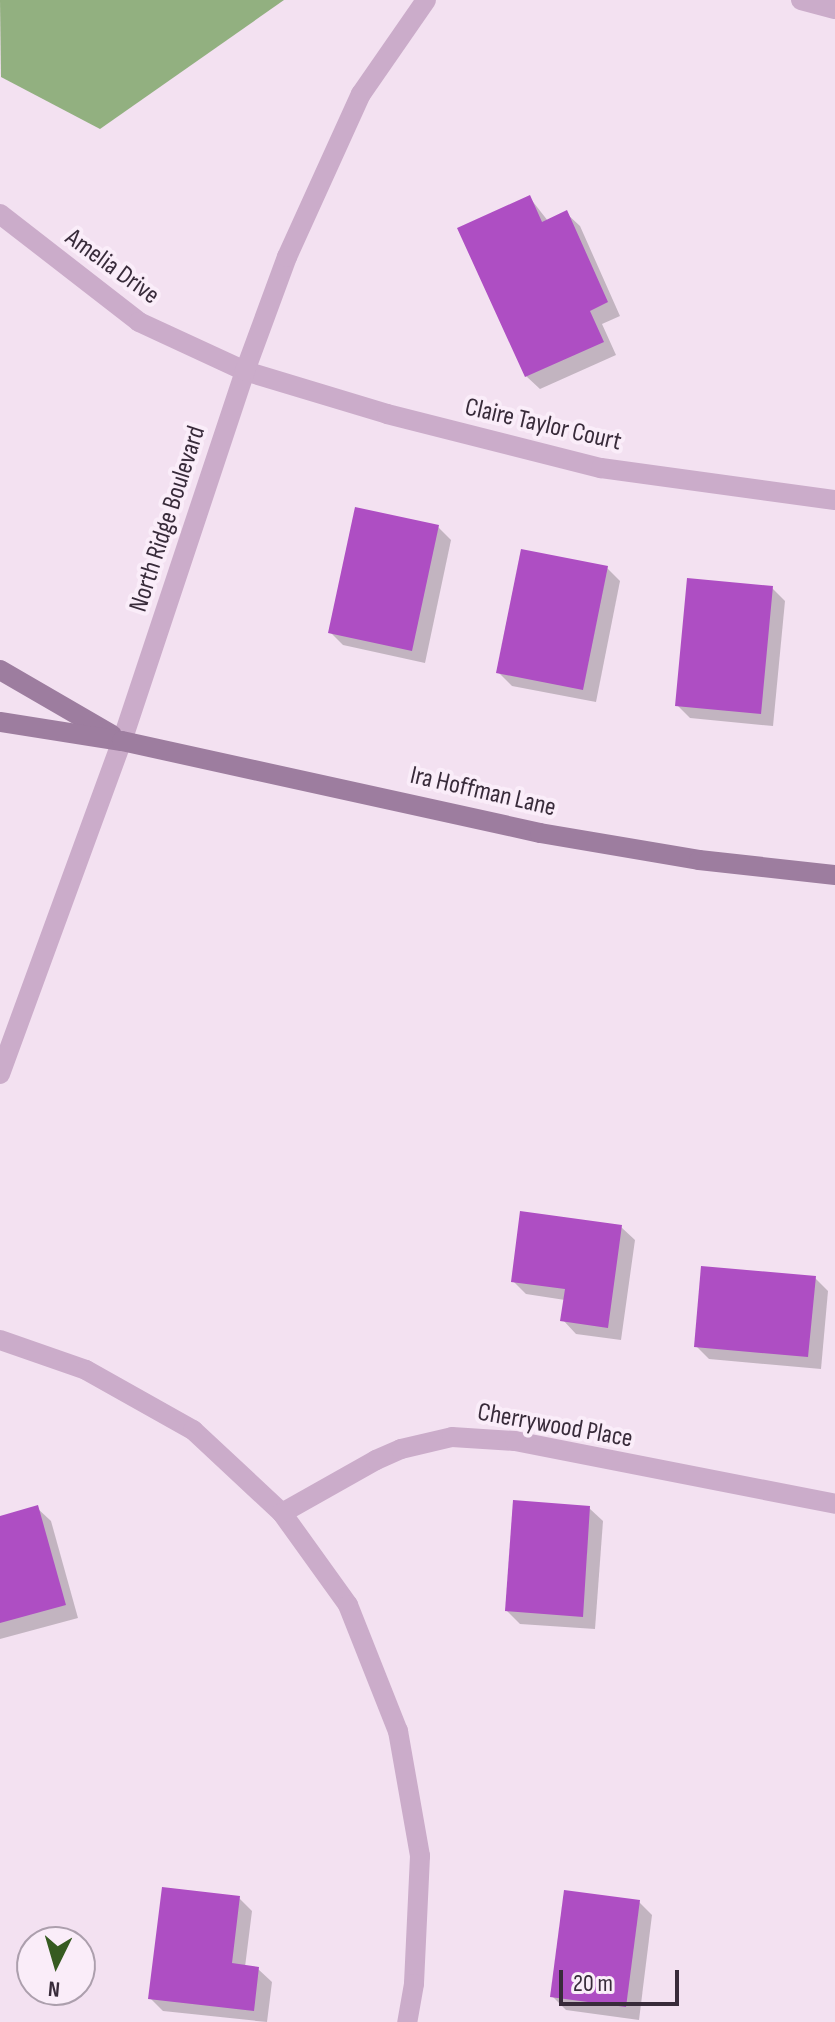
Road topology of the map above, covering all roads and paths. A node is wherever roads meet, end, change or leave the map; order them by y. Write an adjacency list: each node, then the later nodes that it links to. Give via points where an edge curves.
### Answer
1 (426, 0): 5 (street, North Ridge Boulevard, via 361,94 287,257)
2 (801, 0): 3 (street)
3 (835, 9)
4 (0, 214): 5 (street, Amelia Drive, via 139,322)
5 (245, 371): 6 (street, Claire Taylor Court, via 387,414 601,468); 9 (street, North Ridge Boulevard)
6 (835, 500)
7 (0, 670): 9 (main road, Ira Hoffman Lane)
8 (0, 722): 9 (main road, Ira Hoffman Lane)
9 (122, 741): 10 (main road, Ira Hoffman Lane, via 540,833 699,860); 11 (street, North Ridge Boulevard)
10 (835, 875)
11 (0, 1074)
12 (0, 1340): 14 (street, via 86,1370 193,1430)
13 (835, 1504): 14 (street, Cherrywood Place, via 515,1441 452,1437 376,1460)
14 (282, 1513): 15 (street, via 348,1605 398,1731 420,1856 414,1984)
15 (407, 2022)

